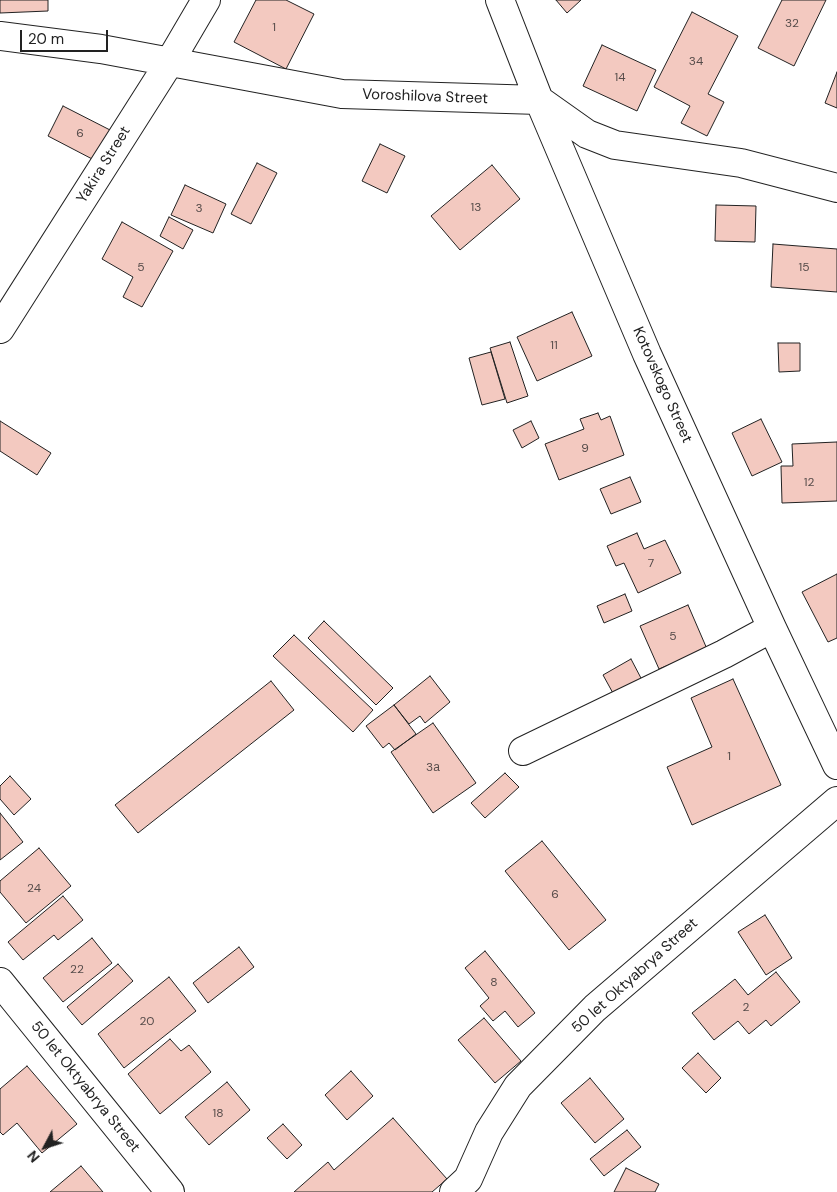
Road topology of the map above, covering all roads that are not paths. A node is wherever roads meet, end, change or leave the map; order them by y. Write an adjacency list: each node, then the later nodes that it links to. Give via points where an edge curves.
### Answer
1 (206, 0): 4 (street, Yakira Street)
2 (500, 0): 5 (street, Kotovskogo Street)
3 (0, 36): 4 (street, Voroshilova Street, via 101,49)
4 (169, 63): 5 (street, Voroshilova Street, via 342,94); 7 (street, Yakira Street)
5 (539, 100): 6 (street, via 588,134 615,145 741,163); 8 (street, Kotovskogo Street, via 647,354)
6 (837, 188)
7 (0, 329)
8 (772, 628): 9 (street); 10 (street, Kotovskogo Street)
9 (523, 751)
10 (837, 764)
11 (837, 802): 13 (street, 50 let Oktyabrya Street, via 595,1008 518,1086 489,1132)
12 (0, 982): 14 (street, 50 let Oktyabrya Street)
13 (468, 1188)
14 (170, 1192)

